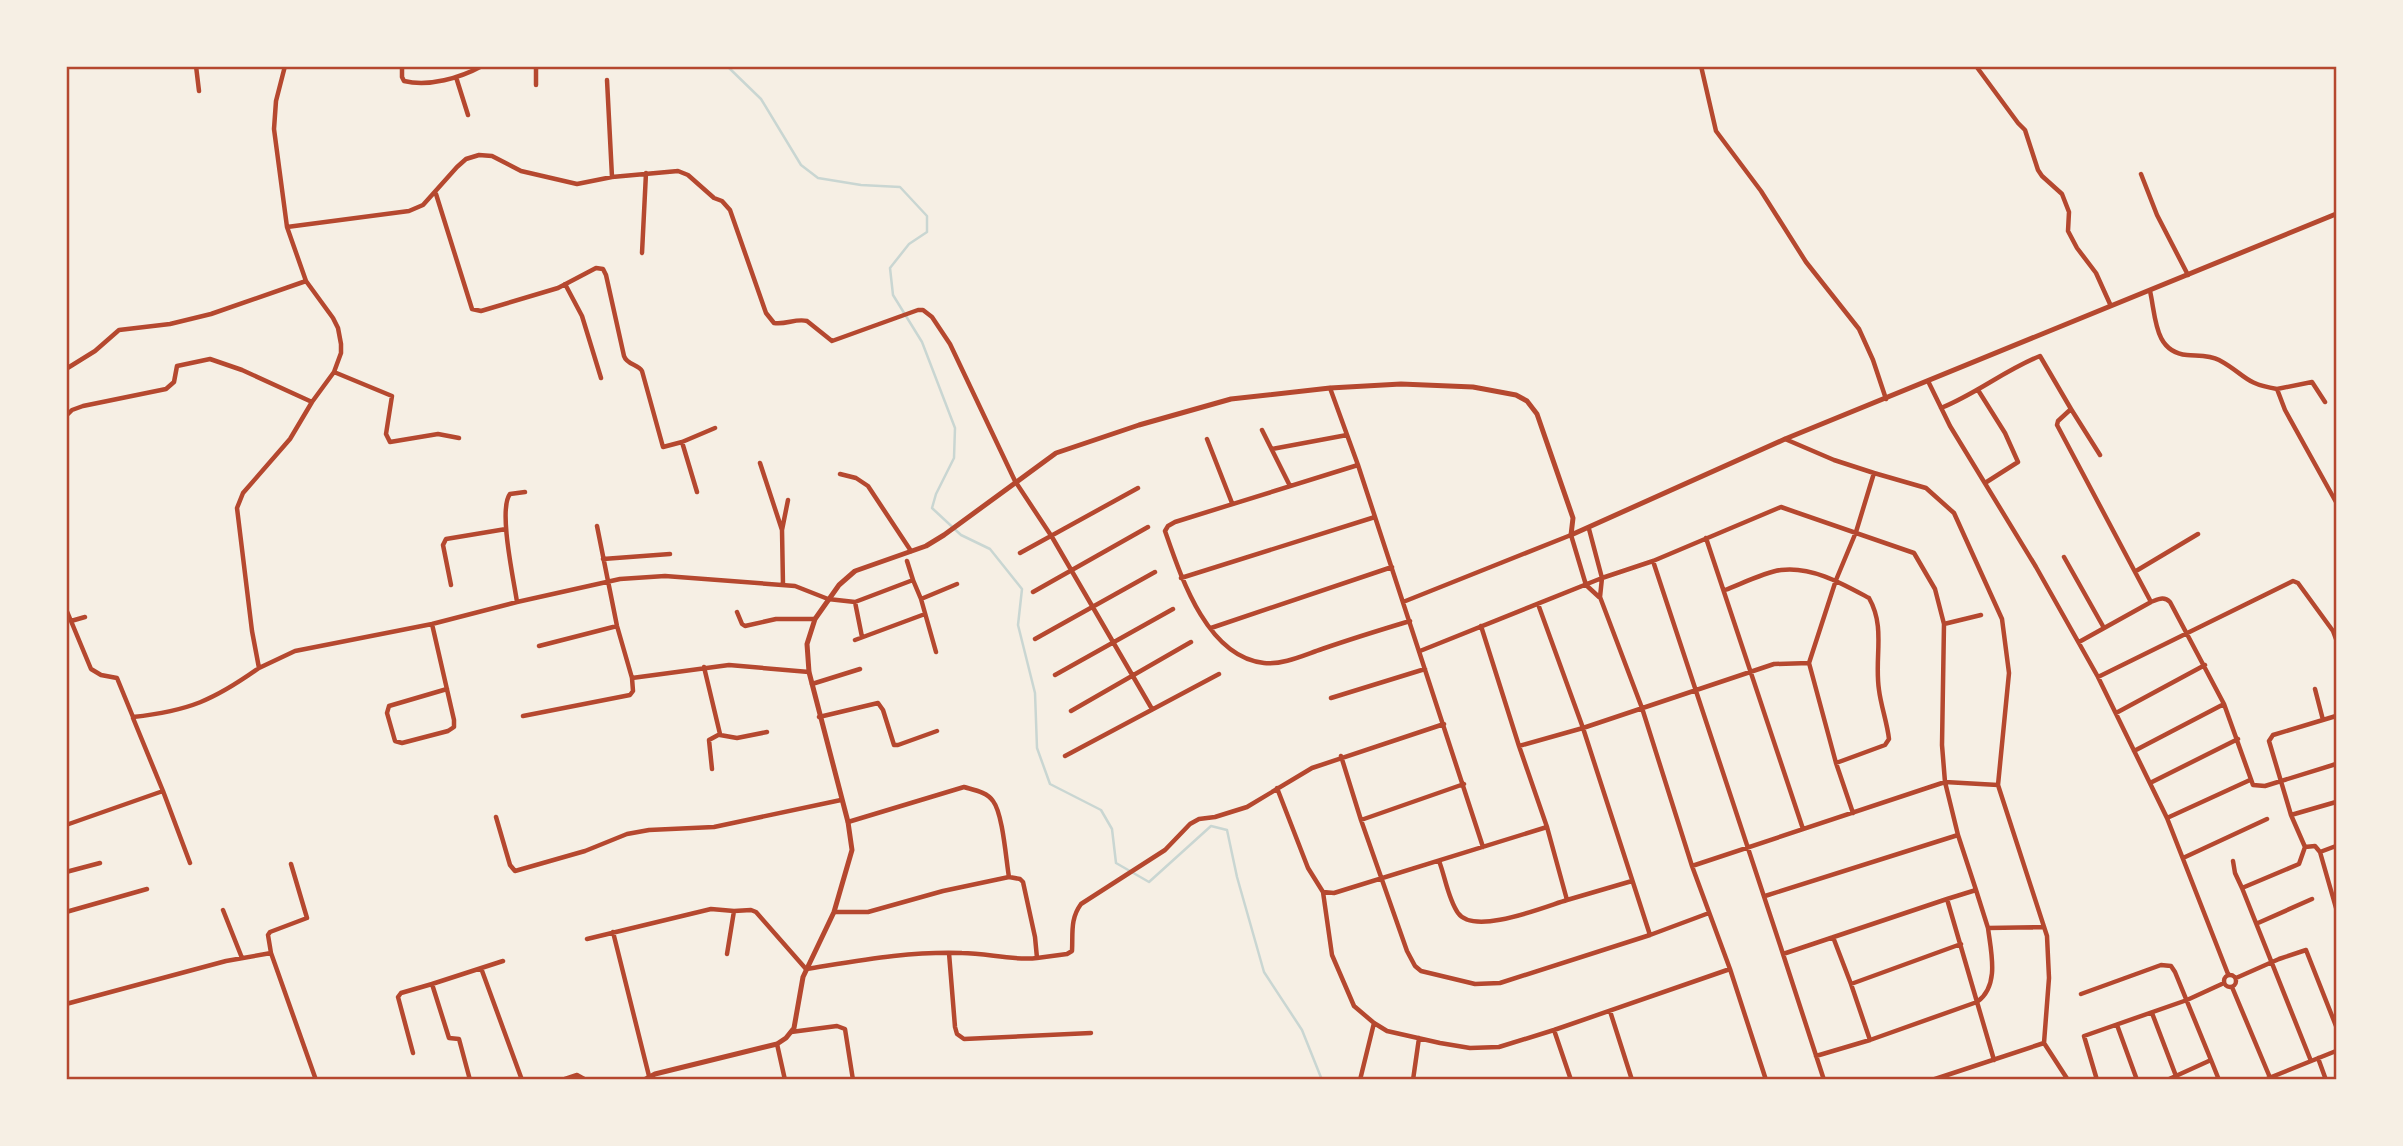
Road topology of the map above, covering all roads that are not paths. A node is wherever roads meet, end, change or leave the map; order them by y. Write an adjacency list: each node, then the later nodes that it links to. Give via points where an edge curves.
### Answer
1 (196, 66): 11 (street)
2 (285, 66): 18 (street, via 274,129)
3 (402, 66): 8 (street, via 401,77 409,82)
4 (482, 66): 8 (street)
5 (536, 66): 10 (street)
6 (1701, 66): 32 (street, via 1716,131 1806,262 1859,329)
7 (1976, 66): 24 (street, via 2025,130 2042,176 2062,194 2069,212 2068,230)
8 (456, 77): 12 (street)
9 (607, 80): 15 (street)
10 (536, 85)
11 (200, 91)
12 (468, 115)
13 (646, 173): 15 (street); 19 (street); 51 (street, via 685,173 727,205 766,313 774,323 807,321 832,341 918,310 932,317 950,344)
14 (2141, 174): 20 (street)
15 (612, 177): 16 (street, via 568,183 478,155 457,167)
16 (436, 194): 18 (street, via 409,211); 22 (street, via 471,309 481,311)
17 (2336, 214): 20 (street)
18 (287, 227): 21 (street)
19 (642, 253)
20 (2188, 275): 23 (street)
21 (306, 281): 25 (street, via 211,314 119,330); 26 (street, via 338,328 341,344)
22 (565, 284): 27 (street, via 578,306); 44 (street, via 596,268 604,270 625,360 642,371 663,447)
23 (2150, 291): 24 (street); 30 (street, via 2166,347 2178,354 2219,360 2253,384)
24 (2110, 304): 28 (street)
25 (66, 369)
26 (334, 372): 33 (street); 41 (street, via 392,396 386,434 390,442 438,434)
27 (601, 378)
28 (1928, 381): 32 (street); 35 (street)
29 (1330, 388): 40 (street); 51 (street, via 1231,399 1195,408 1066,448); 61 (street, via 1461,386 1516,395 1537,414)
30 (2277, 389): 34 (street, via 2312,382); 58 (street)
31 (1978, 390): 35 (street); 36 (street, via 2040,356); 52 (street, via 2018,462)
32 (1886, 399): 43 (street)
33 (312, 401): 37 (street, via 210,359 177,366 174,383 166,389 83,406); 132 (street, via 290,439 243,493 237,508)
34 (2325, 402)
35 (1941, 408): 52 (street)
36 (2071, 409): 46 (street); 81 (street, via 2057,425)
37 (66, 415)
38 (715, 428): 44 (street)
39 (1262, 430): 45 (street)
40 (1347, 435): 45 (street); 48 (street)
41 (459, 438)
42 (1207, 439): 59 (street)
43 (1785, 439): 50 (street); 64 (street)
44 (682, 442): 56 (street)
45 (1272, 449): 53 (street)
46 (2100, 455)
47 (760, 463): 66 (street)
48 (1358, 465): 53 (street); 60 (street)
49 (840, 474): 72 (street, via 868,486)
50 (1874, 474): 67 (street); 175 (street, via 1926,488 1954,513 2003,619 2009,673)
51 (1015, 481): 70 (street); 72 (street, via 944,535)
52 (1984, 483): 125 (street)
53 (1290, 486): 59 (street)
54 (1138, 488): 70 (street)
55 (525, 492): 65 (street, via 507,497)
56 (697, 492)
57 (788, 500): 66 (street)
58 (2336, 502)
59 (1232, 503): 83 (street, via 1175,522 1165,531)
60 (1375, 517): 79 (street); 83 (street)
61 (1573, 518): 64 (street); 69 (street)
62 (597, 526): 76 (street)
63 (1148, 527): 80 (street)
64 (1589, 529): 69 (street); 84 (street)
65 (506, 530): 89 (street, via 446,539 443,545); 97 (street)
66 (782, 530): 90 (street)
67 (1856, 532): 71 (street, via 1781,507); 86 (street); 113 (street, via 1914,553 1935,589)
68 (2198, 534): 81 (street)
69 (1571, 535): 91 (street); 99 (street)
70 (1052, 537): 74 (street); 80 (street)
71 (1706, 538): 78 (street); 92 (street)
72 (911, 551): 95 (street, via 855,570)
73 (670, 554): 76 (street)
74 (1020, 554)
75 (2064, 557): 117 (street)
76 (603, 559): 87 (street)
77 (907, 561): 85 (street)
78 (1653, 561): 84 (street); 145 (street)
79 (1392, 567): 99 (street); 116 (street)
80 (1072, 570): 93 (street); 102 (street)
81 (2136, 571): 100 (street)
82 (1154, 572): 102 (street)
83 (1181, 578): 116 (street)
84 (1602, 578): 91 (street); 94 (street)
85 (913, 580): 96 (street); 98 (street)
86 (1836, 580): 92 (street, via 1781,570); 129 (street); 167 (street, via 1869,597 1878,615 1879,689 1889,739 1885,746)
87 (607, 581): 90 (street, via 665,576); 97 (street); 114 (street)
88 (957, 584): 96 (street)
89 (451, 585)
90 (783, 585): 95 (street)
91 (1586, 585): 94 (street); 101 (street)
92 (1725, 590): 135 (street)
93 (1033, 592)
94 (1600, 597): 148 (street)
95 (828, 599): 98 (street); 109 (street)
96 (921, 599): 106 (street)
97 (517, 602): 112 (street)
98 (855, 602): 119 (street)
99 (1403, 602): 111 (street)
100 (2151, 602): 117 (street); 118 (street, via 2160,598 2170,602)
101 (1538, 604): 115 (street); 158 (street)
102 (1093, 607): 120 (street); 123 (street)
103 (66, 609): 110 (street)
104 (1173, 609): 123 (street)
105 (737, 612): 109 (street, via 745,626 776,619)
106 (925, 614): 119 (street); 128 (street)
107 (1981, 614): 113 (street)
108 (85, 617): 110 (street)
109 (815, 619): 136 (street, via 807,645)
110 (71, 621): 154 (street, via 91,669 117,678)
111 (1410, 621): 116 (street, via 1264,663 1234,651); 127 (street)
112 (432, 624): 132 (street, via 295,651); 143 (street)
113 (1944, 624): 172 (street)
114 (617, 626): 126 (street); 141 (street)
115 (1481, 626): 127 (street); 163 (street)
116 (1211, 628)
117 (2105, 628): 125 (street)
118 (2185, 632): 121 (street, via 2293,581); 130 (street); 140 (street)
119 (862, 637): 122 (street)
120 (1035, 639)
121 (2336, 639)
122 (855, 640)
123 (1114, 642): 138 (street); 139 (street)
124 (1191, 642): 139 (street)
125 (2079, 642): 140 (street)
126 (539, 646)
127 (1420, 651): 134 (street)
128 (936, 652)
129 (1809, 663): 135 (street, via 1774,664); 167 (street)
130 (2204, 665): 147 (street); 151 (street)
131 (704, 667): 136 (street); 141 (street); 161 (street)
132 (259, 668): 154 (street, via 226,692 196,706)
133 (860, 669): 142 (street)
134 (1425, 670): 146 (street); 157 (street)
135 (1750, 671): 145 (street); 189 (street)
136 (809, 672): 142 (street)
137 (1219, 674): 149 (street)
138 (1055, 675)
139 (1133, 677): 149 (street); 150 (street)
140 (2098, 677): 151 (street)
141 (632, 678): 152 (street, via 630,695)
142 (812, 684): 155 (street)
143 (447, 689): 143 (street, via 389,706 395,741 452,729)
144 (2315, 689): 156 (street)
145 (1696, 690): 148 (street); 193 (street)
146 (1331, 698)
147 (2224, 704): 162 (street); 164 (street)
148 (1642, 708): 158 (street); 202 (street)
149 (1152, 709): 165 (street)
150 (1071, 711)
151 (2116, 713): 164 (street)
152 (523, 716)
153 (2336, 716): 156 (street)
154 (133, 717): 177 (street)
155 (819, 717): 159 (street, via 878,703 894,744); 178 (street)
156 (2323, 720): 171 (street, via 2273,735 2269,741)
157 (1444, 724): 166 (street); 174 (street)
158 (1583, 728): 163 (street); 206 (street)
159 (937, 731)
160 (767, 732): 161 (street, via 737,738)
161 (720, 735): 169 (street, via 709,740)
162 (2238, 739): 170 (street); 173 (street)
163 (1519, 746): 188 (street)
164 (2134, 751): 173 (street)
165 (1065, 756)
166 (1341, 756): 176 (street); 185 (street)
167 (1836, 763): 180 (street)
168 (2336, 764): 171 (street)
169 (712, 769)
170 (2250, 780): 171 (street, via 2258,787); 183 (street)
171 (2281, 781): 181 (street)
172 (1945, 782): 175 (street); 180 (street); 190 (street)
173 (2150, 783): 183 (street)
174 (1464, 784): 185 (street); 192 (street)
175 (1998, 785): 223 (street)
176 (1277, 788): 211 (street, via 1308,868); 235 (street, via 1247,807 1190,824 1165,850 1081,904 1072,924 1072,951)
177 (163, 791): 187 (street); 200 (street)
178 (841, 800): 182 (street, via 714,827 627,834 515,871); 186 (street)
179 (2336, 802): 181 (street)
180 (1853, 813): 189 (street)
181 (2291, 815): 194 (street)
182 (496, 817)
183 (2167, 818): 196 (street)
184 (2267, 819): 196 (street)
185 (1361, 820): 205 (street)
186 (848, 822): 204 (street, via 964,787 982,792 994,802); 220 (street, via 852,850)
187 (66, 825)
188 (1547, 827): 192 (street); 215 (street)
189 (1803, 829): 193 (street)
190 (1958, 835): 210 (street); 212 (street)
191 (2336, 846): 195 (street)
192 (1483, 847): 197 (street)
193 (1748, 847): 202 (street); 212 (street)
194 (2305, 847): 195 (street, via 2315,846); 208 (street, via 2299,864)
195 (2320, 852): 209 (street)
196 (2183, 858): 241 (street)
197 (1439, 860): 205 (street); 215 (street, via 1458,914 1471,922 1493,921)
198 (2233, 861): 208 (street)
199 (100, 863): 203 (street)
200 (190, 863)
201 (291, 864): 230 (street, via 307,918 270,932)
202 (1692, 866): 221 (street)
203 (66, 872)
204 (1009, 877): 220 (street, via 868,912); 235 (street, via 1023,882)
205 (1382, 879): 211 (street); 226 (street, via 1415,966 1456,981 1500,983)
206 (1632, 881): 215 (street); 226 (street)
207 (147, 888): 219 (street)
208 (2242, 888): 222 (street)
209 (2334, 889): 216 (street)
210 (1976, 890): 213 (street); 224 (street)
211 (1323, 892): 253 (street, via 1332,955 1354,1006)
212 (1765, 896): 233 (street)
213 (1947, 899): 227 (street); 229 (street)
214 (2312, 899): 222 (street)
215 (1567, 900)
216 (2336, 908)
217 (223, 910): 234 (street)
218 (734, 911): 225 (street, via 711,909); 232 (street); 240 (street, via 756,912)
219 (66, 912)
220 (834, 912): 240 (street)
221 (1709, 913): 226 (street); 239 (street)
222 (2258, 923): 237 (street)
223 (2043, 927): 224 (street); 261 (street, via 2049,978)
224 (1988, 928): 249 (street, via 1990,988)
225 (613, 933): 228 (street); 271 (street)
226 (1650, 935)
227 (1833, 937): 233 (street); 245 (street)
228 (587, 939)
229 (1961, 944): 245 (street); 249 (street)
230 (271, 953): 234 (street); 273 (street)
231 (949, 953): 235 (street); 240 (street, via 887,956); 258 (street, via 957,1034 964,1039)
232 (727, 954)
233 (1783, 954): 265 (street)
234 (242, 958): 250 (street)
235 (1038, 958)
236 (503, 961): 238 (street)
237 (2273, 962): 242 (street); 255 (street, via 2307,952); 269 (street)
238 (481, 968): 244 (street); 275 (street)
239 (1730, 969): 251 (street); 284 (street)
240 (806, 970): 257 (street)
241 (2228, 975): 242 (street); 243 (street)
242 (2236, 978): 246 (street)
243 (2224, 983): 246 (street); 248 (street)
244 (432, 984): 264 (street, via 398,996); 274 (street, via 449,1038 459,1039)
245 (1851, 984): 260 (street)
246 (2232, 987): 272 (street)
247 (2081, 994): 248 (street, via 2161,965 2171,966)
248 (2187, 1000): 252 (street); 268 (street)
249 (1977, 1002): 260 (street); 267 (street)
250 (66, 1004)
251 (1610, 1011): 256 (street); 283 (street)
252 (2152, 1013): 254 (street); 270 (street)
253 (1374, 1023): 259 (street); 280 (street)
254 (2117, 1025): 288 (street, via 2084,1036); 289 (street)
255 (2336, 1026)
256 (1554, 1030): 259 (street, via 1499,1047 1470,1048); 282 (street)
257 (791, 1032): 262 (street); 279 (street, via 845,1029)
258 (1091, 1033)
259 (1419, 1038): 281 (street)
260 (1870, 1040): 265 (street)
261 (2044, 1043): 267 (street); 287 (street)
262 (777, 1044): 271 (street); 278 (street)
263 (2336, 1051): 266 (street)
264 (414, 1053)
265 (1816, 1056): 285 (street)
266 (2318, 1058): 269 (street); 292 (street)
267 (1994, 1060): 286 (street)
268 (2211, 1060): 270 (street); 291 (street)
269 (2311, 1061): 272 (street)
270 (2176, 1076): 290 (street)
271 (647, 1078)
272 (2269, 1079)
273 (317, 1080)
274 (470, 1080)
275 (522, 1080)
276 (562, 1080): 277 (street, via 577,1075)
277 (586, 1080)
278 (785, 1080)
279 (853, 1080)
280 (1360, 1080)
281 (1413, 1080)
282 (1571, 1080)
283 (1632, 1080)
284 (1766, 1080)
285 (1824, 1080)
286 (1932, 1080)
287 (2068, 1080)
288 (2097, 1080)
289 (2137, 1080)
290 (2167, 1080)
291 (2219, 1080)
292 (2326, 1080)

